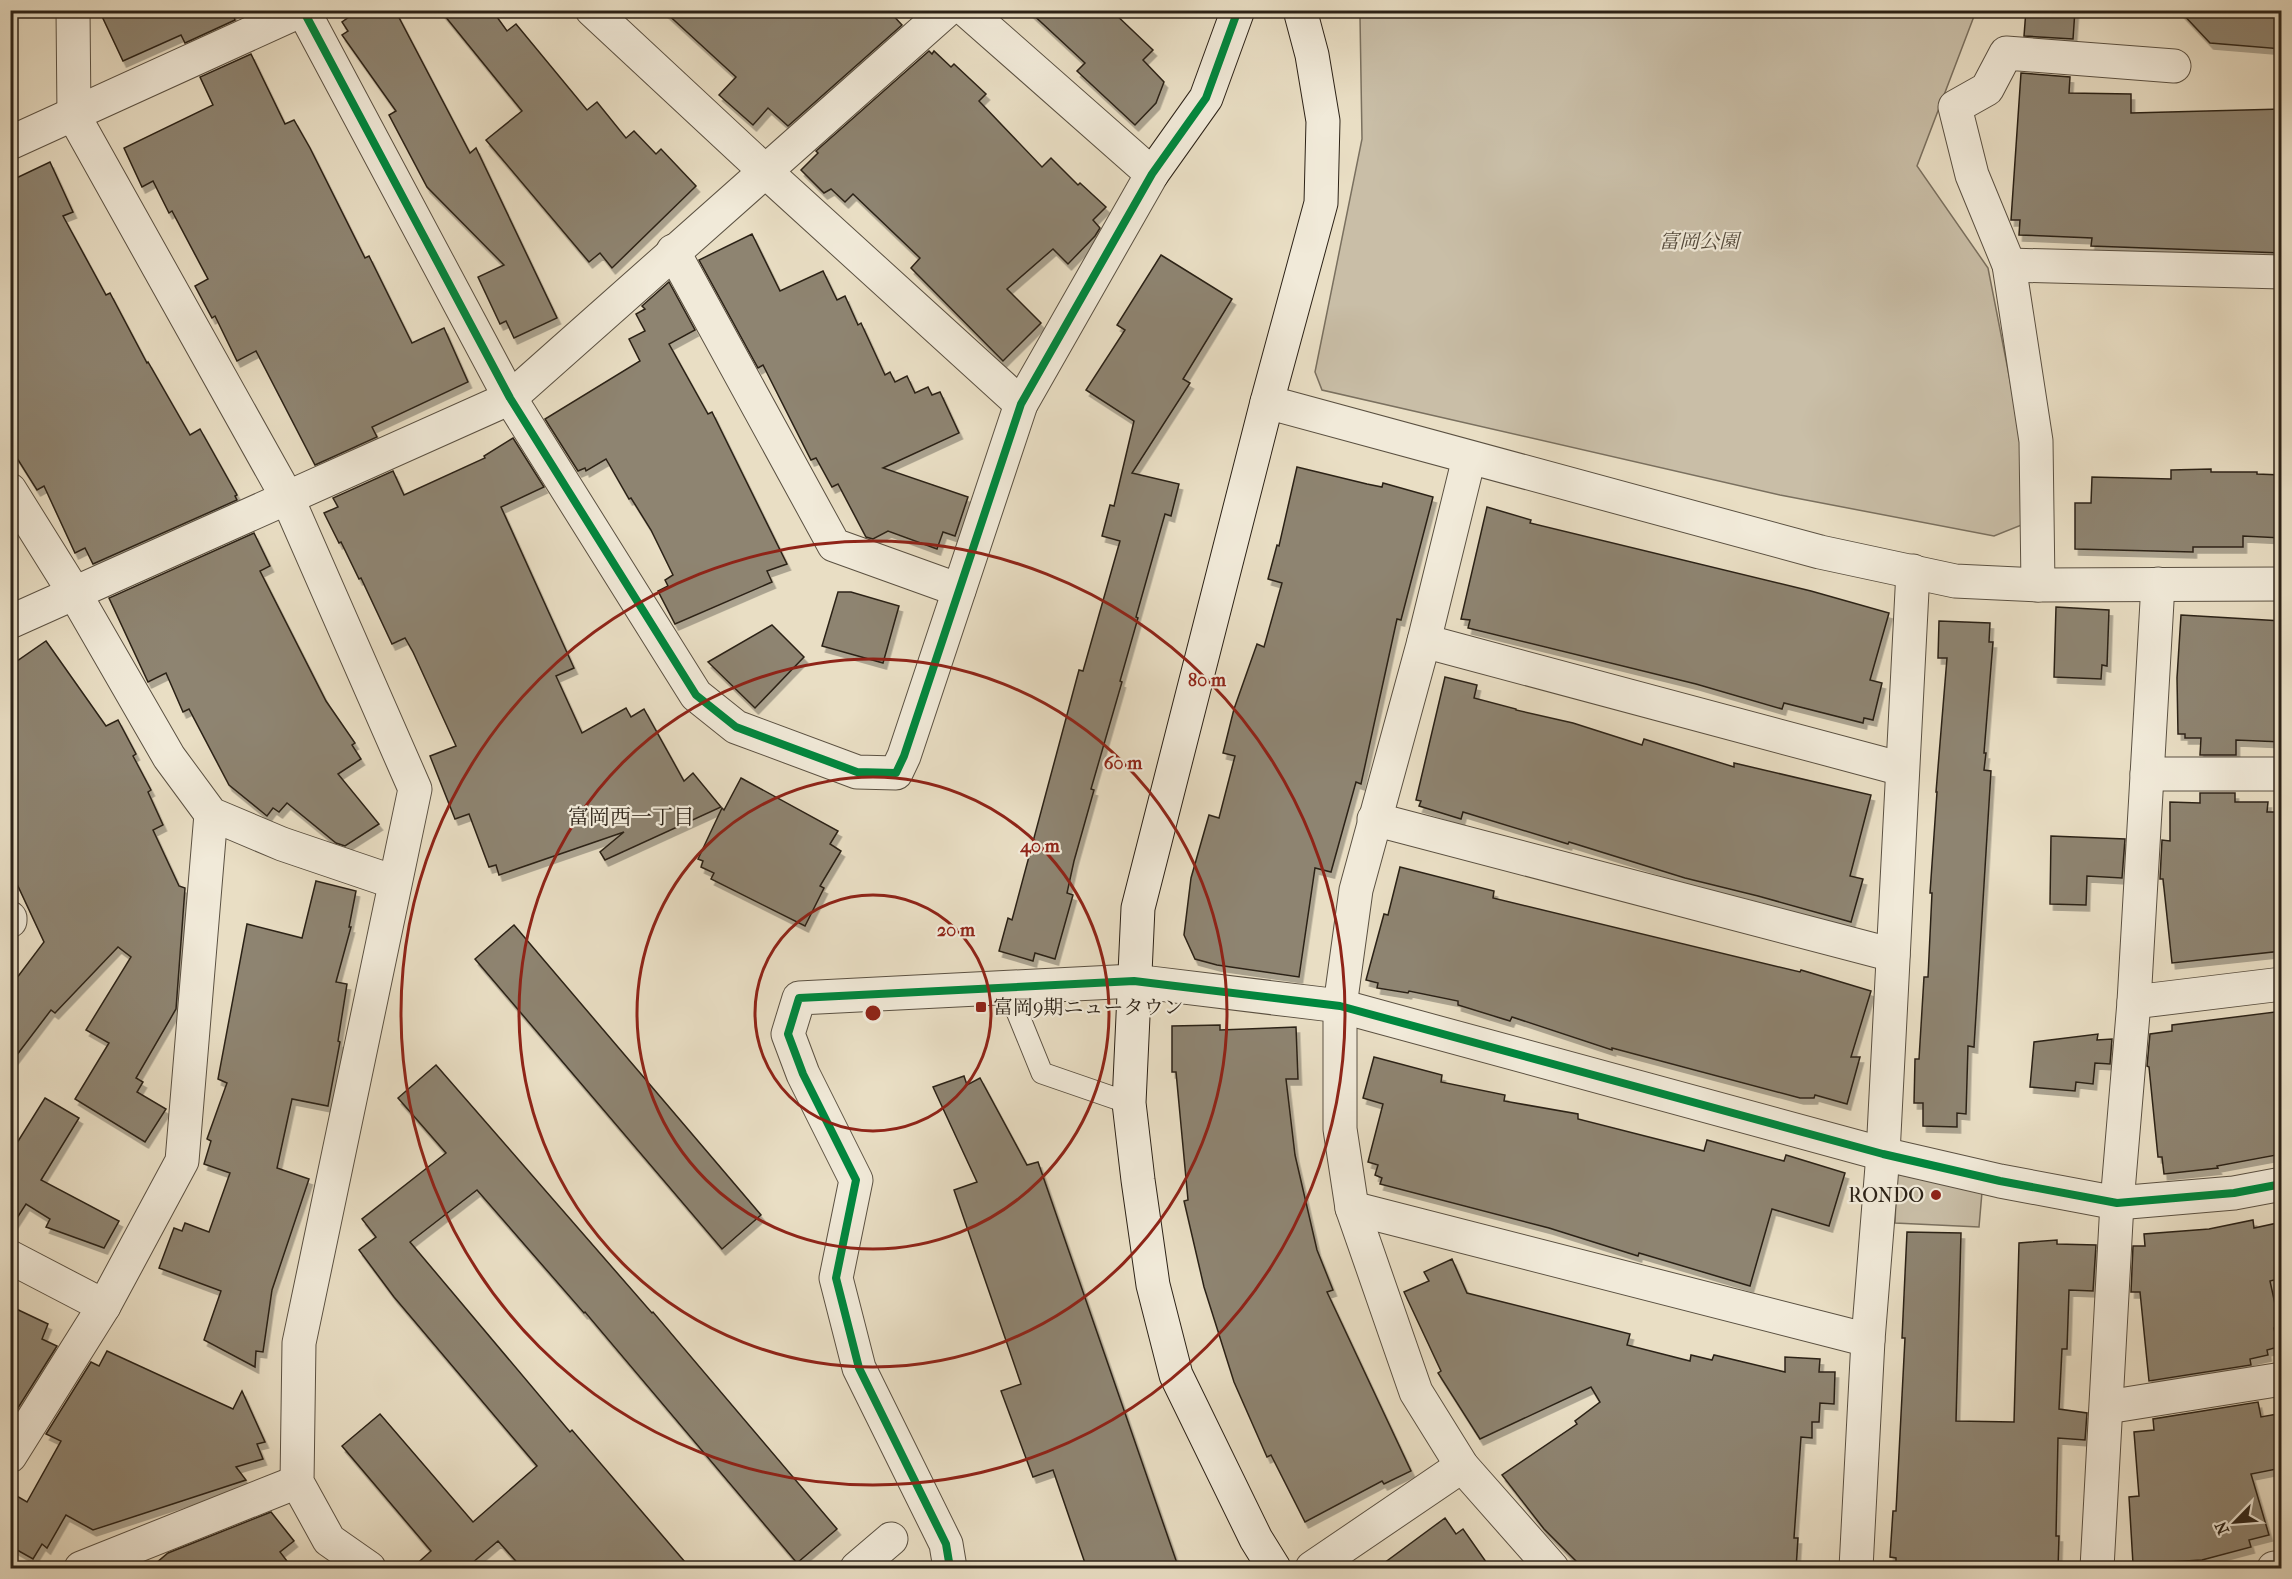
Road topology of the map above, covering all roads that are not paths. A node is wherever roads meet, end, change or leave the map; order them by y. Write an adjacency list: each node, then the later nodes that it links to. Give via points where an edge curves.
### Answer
1 (73, 10): 9 (street)
2 (303, 10): 9 (street); 16 (street)
3 (592, 10): 11 (street)
4 (947, 10): 11 (street)
5 (966, 10): 12 (street)
6 (1238, 10): 12 (street, via 1206,98)
7 (1300, 10): 17 (street, via 1323,121 1321,203)
8 (2174, 66): 14 (street, via 2006,53 1987,89 1955,107 1972,175)
9 (74, 116): 10 (street); 21 (street)
10 (10, 143)
11 (765, 171): 13 (street); 18 (street)
12 (1152, 174): 18 (street)
13 (673, 251): 16 (street); 26 (street, via 834,544)
14 (2009, 265): 15 (street); 25 (street, via 2036,441)
15 (2282, 272)
16 (510, 398): 21 (street); 26 (street, via 696,694 736,727 857,771 896,773)
17 (1267, 402): 19 (street); 37 (street, via 1138,908)
18 (1021, 404): 26 (street)
19 (1469, 458): 22 (street, via 1820,552); 29 (street)
20 (10, 490): 27 (street)
21 (287, 497): 27 (street); 35 (street, via 415,789)
22 (1913, 570): 25 (street, via 1955,581); 30 (street)
23 (2158, 584): 24 (street); 25 (street); 31 (street)
24 (2282, 584)
25 (2037, 585)
26 (959, 590)
27 (75, 594): 28 (street); 33 (street, via 169,757)
28 (10, 622)
29 (1424, 641): 30 (street); 34 (street)
30 (1902, 769): 36 (street)
31 (2147, 774): 32 (street); 40 (street)
32 (2282, 774)
33 (211, 814): 35 (street, via 282,844); 48 (street, via 182,1161)
34 (1374, 819): 36 (street); 41 (street, via 1356,890)
35 (394, 882): 54 (street, via 299,1343)
36 (1893, 955): 43 (street)
37 (1134, 981): 39 (street); 41 (street); 42 (street)
38 (2282, 984): 40 (street)
39 (1007, 987): 42 (lane, via 1042,1073); 61 (street, via 799,998 788,1034 803,1074 856,1180 836,1278 859,1368 946,1544)
40 (2134, 1002): 45 (street)
41 (1340, 1006): 43 (street); 46 (street, via 1340,1129)
42 (1129, 1103): 62 (street, via 1153,1285 1176,1375)
43 (1883, 1154): 45 (street); 49 (street)
44 (2282, 1184): 45 (street, via 2234,1193)
45 (2117, 1203): 51 (street)
46 (1352, 1208): 49 (street); 53 (street, via 1416,1392)
47 (10, 1257): 48 (street)
48 (104, 1306): 52 (street)
49 (1868, 1340): 65 (street)
50 (2282, 1379): 51 (street)
51 (2107, 1407): 66 (street)
52 (10, 1456)
53 (1462, 1466): 63 (street); 64 (street)
54 (297, 1482): 56 (street); 59 (street, via 329,1540)
55 (891, 1539): 60 (street)
56 (123, 1561): 58 (street)
57 (2282, 1567): 67 (street)
58 (81, 1569)
59 (369, 1569)
60 (857, 1569)
61 (950, 1569)
62 (1274, 1569)
63 (1312, 1569)
64 (1551, 1569)
65 (1856, 1569)
66 (2097, 1569)
67 (2274, 1569)

